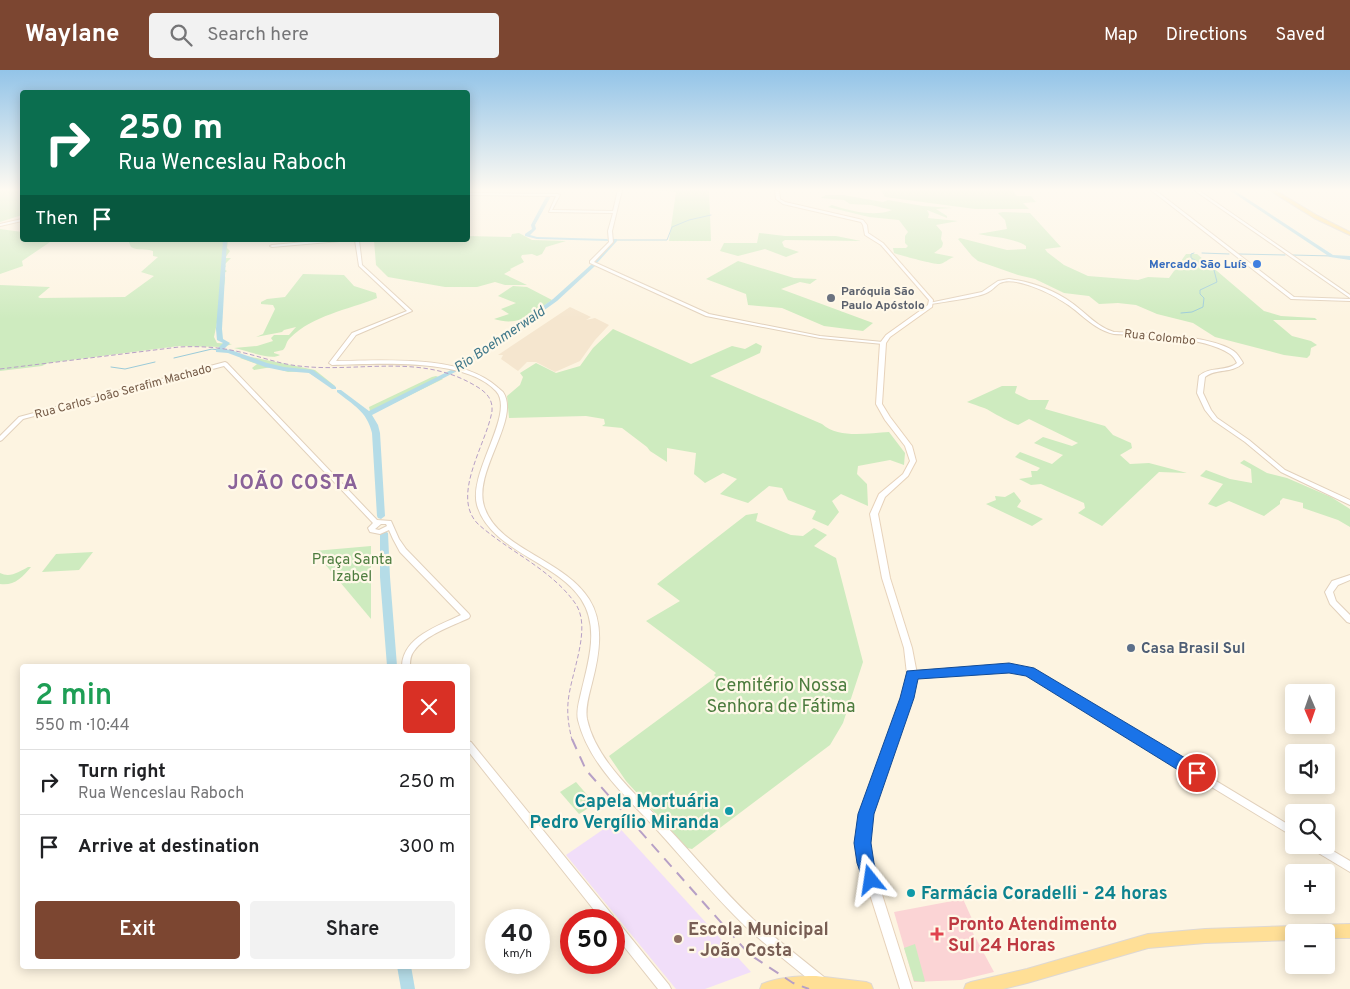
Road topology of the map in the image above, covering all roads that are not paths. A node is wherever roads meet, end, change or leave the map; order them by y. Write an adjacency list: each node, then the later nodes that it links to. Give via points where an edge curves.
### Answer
1 (610, 233): 12 (street, via 611,242 591,262 708,315 820,336)
2 (866, 233): 11 (main road, via 882,244 929,296)
3 (1208, 233): 10 (street, via 1293,298)
4 (1257, 233): 10 (street)
5 (277, 242): 9 (street, via 272,246)
6 (283, 242): 9 (street)
7 (319, 242): 9 (street)
8 (356, 242): 28 (street, via 360,265 410,310 354,334 332,363 412,363 458,370 491,384 502,394 502,423 480,481 478,496 483,512 505,538 555,570 585,598 596,625 596,642 581,708 593,748 619,782 747,920)
9 (278, 246)
10 (1350, 298)
11 (931, 303): 12 (main road); 14 (street, Rua Colombo, via 986,292 1002,282 1017,282 1066,301 1098,327 1108,331 1186,338 1223,348 1237,357 1240,363 1235,368 1211,371 1202,376 1200,393 1212,415 1276,466)
12 (883, 343): 18 (main road, via 879,404 909,447 913,461 906,475 882,496 874,519 891,598 911,657)
13 (0, 439): 17 (street, Rua Carlos João Serafim Machado, via 20,418 226,364 376,523 371,528 374,532 383,532 390,527 403,550 466,616 414,643)
14 (1350, 502)
15 (1350, 577): 16 (street, via 1335,583 1329,592 1333,602)
16 (1350, 620)
17 (405, 664)
18 (912, 674): 20 (street, via 1009,668 1029,672); 32 (main road, via 907,698 866,814 863,843 866,863)
19 (470, 748): 23 (street)
20 (1285, 828)
21 (1329, 854): 22 (street)
22 (1350, 867)
23 (600, 909)
24 (1335, 931): 25 (main road)
25 (1350, 931)
26 (1285, 933): 33 (main road, via 1148,941)
27 (625, 940): 29 (street)
28 (822, 983): 30 (main road, via 793,983); 31 (main road)
29 (665, 989)
30 (768, 989)
31 (866, 989)
32 (906, 989)
33 (971, 989)

